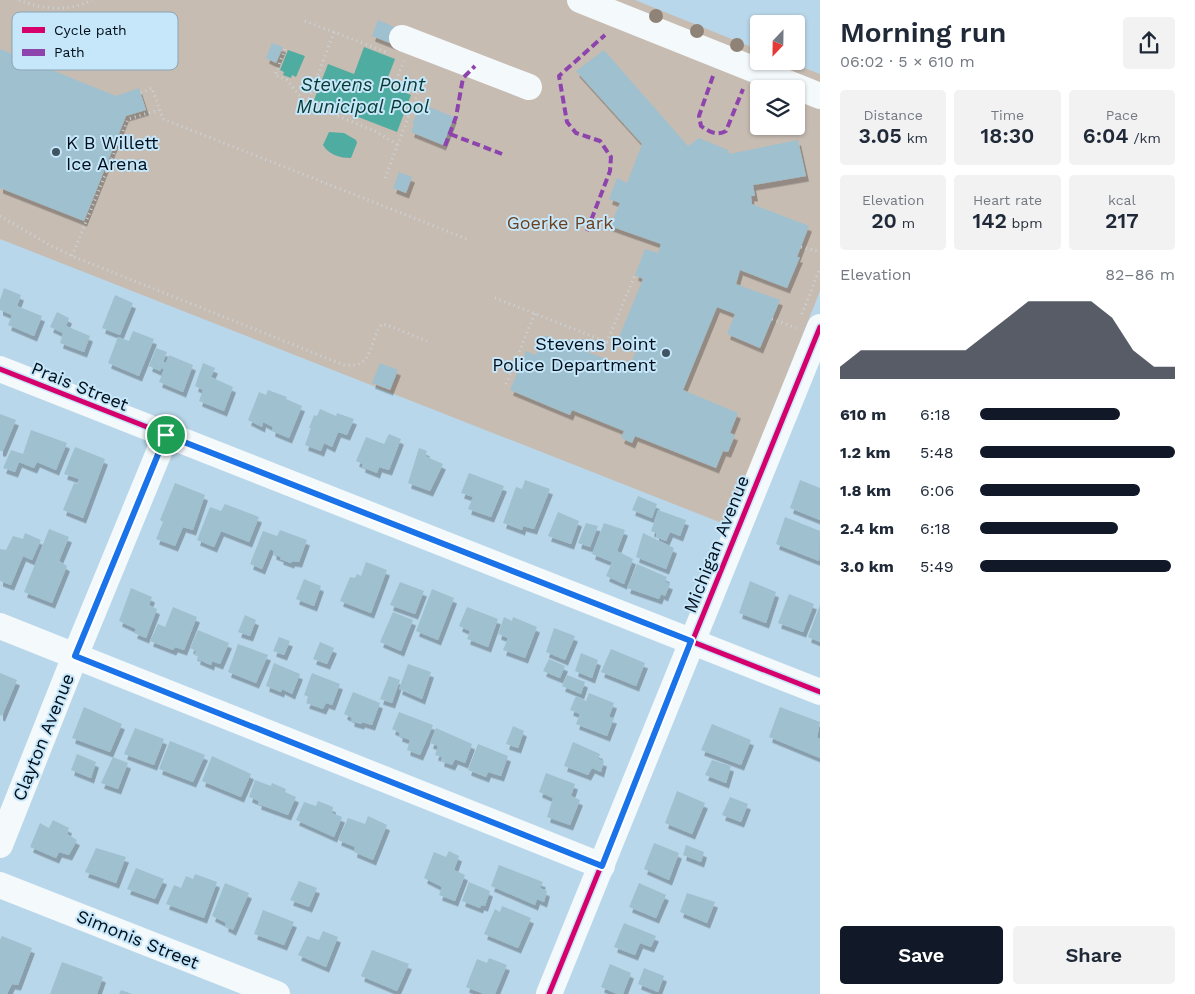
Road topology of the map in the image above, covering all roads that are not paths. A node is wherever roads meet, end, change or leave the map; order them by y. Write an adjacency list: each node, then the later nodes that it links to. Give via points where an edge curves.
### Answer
1 (580, 0): 4 (street)
2 (398, 50): 3 (street)
3 (529, 87)
4 (820, 96)
5 (808, 337): 9 (street, Michigan Avenue)
6 (0, 369): 7 (street, Prais Street)
7 (166, 435): 9 (street, Prais Street); 10 (street, Clayton Avenue)
8 (0, 626): 10 (street)
9 (691, 641): 11 (street, Prais Street); 13 (street, Michigan Avenue)
10 (75, 656): 12 (street, Clayton Avenue); 13 (street)
11 (820, 692)
12 (0, 845)
13 (602, 866): 16 (street, Michigan Avenue)
14 (0, 885): 15 (street, Simonis Street)
15 (277, 994)
16 (549, 994)

